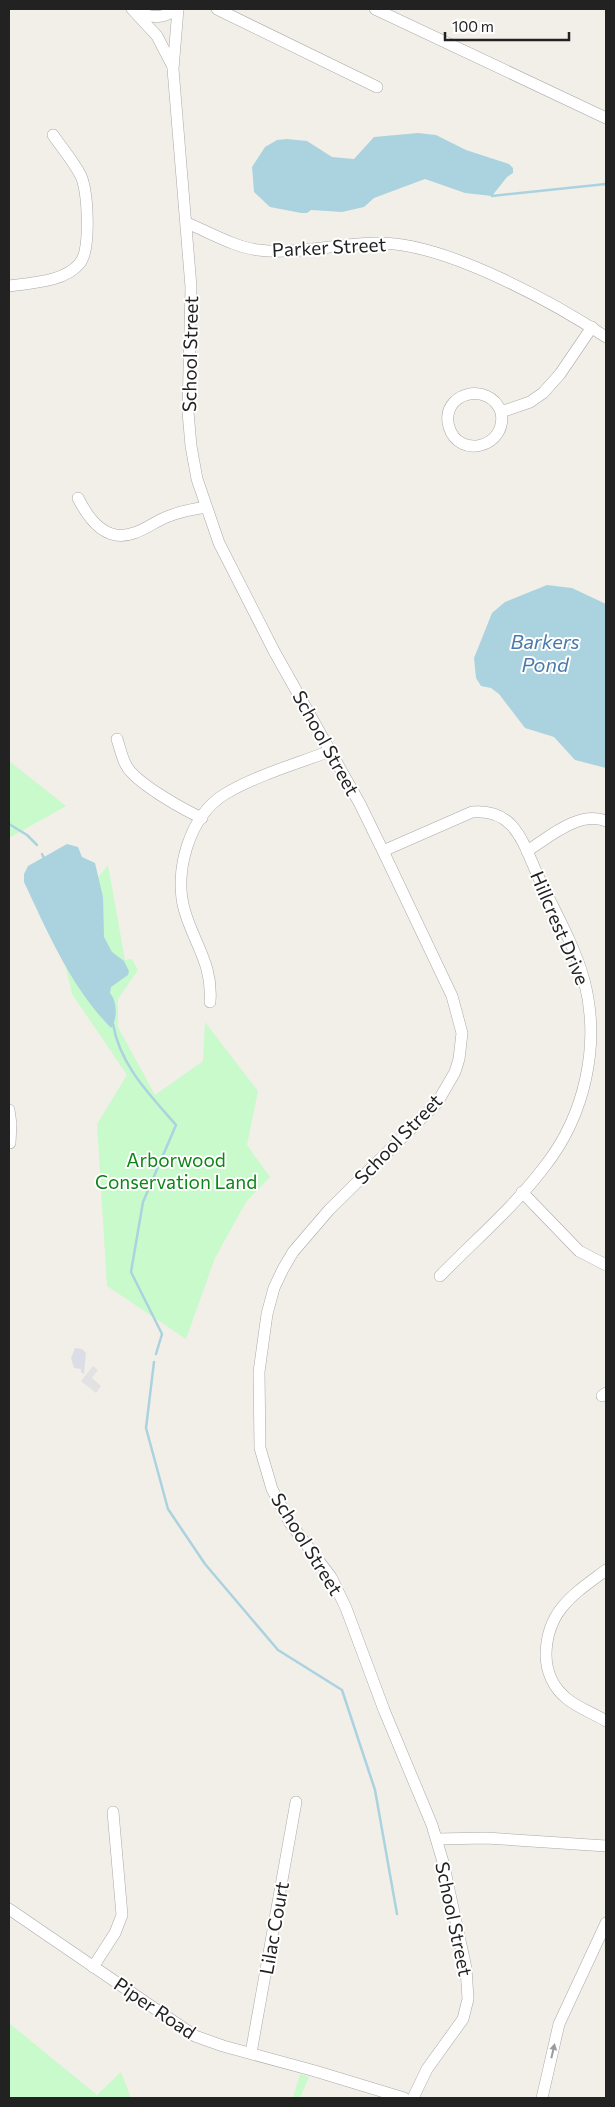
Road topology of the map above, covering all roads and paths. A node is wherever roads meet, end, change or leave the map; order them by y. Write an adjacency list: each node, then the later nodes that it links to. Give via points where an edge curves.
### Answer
1 (178, 9): 4 (street, via 159,18); 5 (street, School Street)
2 (218, 9): 6 (street)
3 (375, 9): 7 (street)
4 (135, 10): 5 (street, via 162,44)
5 (173, 69): 9 (street, School Street)
6 (377, 86)
7 (606, 118)
8 (53, 135): 10 (street, via 81,177 87,225 86,251 80,263 64,274 42,282)
9 (187, 223): 11 (street, Parker Street, via 257,250 306,251 378,243 418,248 489,274); 15 (street, School Street, via 191,305 189,429 193,463)
10 (9, 286)
11 (592, 327): 12 (street, Parker Street); 13 (street, via 543,393 530,402)
12 (606, 337)
13 (501, 412): 13 (street, via 491,398 483,394 462,395 449,412 448,425 460,442 481,446 498,433)
14 (78, 498): 15 (street, via 95,525 103,531 124,536 172,514)
15 (206, 507): 17 (street, School Street, via 240,585)
16 (117, 740): 18 (street, via 126,766 133,775)
17 (330, 750): 18 (street, via 224,794); 20 (street, School Street)
18 (202, 818): 22 (street, via 189,841 180,886 187,920 208,966 212,984)
19 (606, 821): 21 (street, via 575,822)
20 (383, 851): 21 (street, Hillcrest Drive, via 464,814 484,810 506,819); 32 (street, School Street, via 457,1010 462,1033 459,1059 437,1103 329,1210 293,1252 283,1269 270,1300 262,1340 260,1448 272,1489 283,1512 342,1599)
21 (527, 851): 25 (street, Hillcrest Drive, via 584,978 591,1042 583,1089 572,1120 545,1166)
22 (210, 1002)
23 (9, 1110): 24 (street)
24 (10, 1143)
25 (522, 1192): 26 (street, via 579,1251); 27 (street, Hillcrest Drive)
26 (606, 1265)
27 (440, 1276)
28 (606, 1570): 29 (street, via 565,1603 555,1616 549,1628 546,1662 552,1680 567,1699)
29 (606, 1721)
30 (296, 1802): 37 (street, Lilac Court)
31 (112, 1812): 36 (street, via 122,1915 115,1933)
32 (437, 1839): 33 (street, via 486,1838); 39 (street, School Street, via 466,1968 468,1999 459,2026 426,2069)
33 (606, 1846)
34 (9, 1909): 36 (street, Piper Road)
35 (606, 1923): 40 (street, one-way to 35, via 560,2024)
36 (93, 1966): 37 (street, Piper Road, via 191,2034)
37 (251, 2053): 38 (street, Piper Road)
38 (404, 2098)
39 (413, 2098)
40 (542, 2098)

